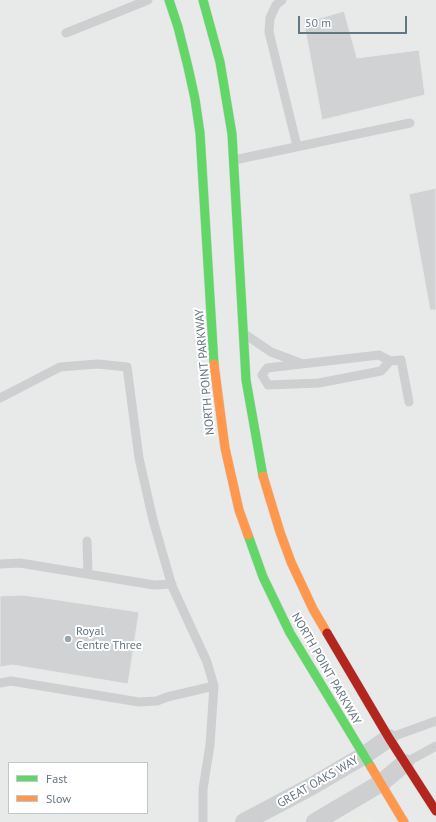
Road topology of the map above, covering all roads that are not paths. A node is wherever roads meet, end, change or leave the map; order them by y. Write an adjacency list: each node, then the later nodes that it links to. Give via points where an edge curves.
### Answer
1 (148, 0): 5 (lane)
2 (169, 0): 25 (street, NORTH POINT PARKWAY, via 188,67 199,126 215,378 233,486 248,538 276,606)
3 (203, 0): 8 (street, NORTH POINT PARKWAY, via 220,62)
4 (282, 0): 7 (lane, via 276,5 270,18 269,32)
5 (66, 33)
6 (410, 123): 7 (lane)
7 (297, 146): 8 (lane)
8 (234, 160): 9 (street, NORTH POINT PARKWAY)
9 (244, 332): 11 (lane, via 271,352); 12 (street, NORTH POINT PARKWAY)
10 (390, 361): 11 (lane, via 379,355); 13 (lane, via 381,371 319,383 268,385); 15 (lane, via 401,360)
11 (303, 364): 13 (lane, via 267,368)
12 (246, 374): 13 (lane); 23 (street, NORTH POINT PARKWAY, via 264,483 291,562 329,637)
13 (262, 375)
14 (0, 398): 19 (lane, via 60,367 98,364 127,367 139,458 153,520)
15 (409, 402)
16 (87, 541): 18 (lane)
17 (0, 564): 18 (lane, via 20,563)
18 (88, 574): 19 (lane, via 154,585)
19 (172, 584): 21 (lane, via 207,662)
20 (0, 683): 21 (lane, via 11,681 139,702 157,701)
21 (214, 686): 29 (lane, via 210,745 203,789)
22 (436, 721): 23 (lane)
23 (389, 738): 25 (street, GREAT OAKS WAY); 26 (street, NORTH POINT PARKWAY)
24 (436, 746): 26 (lane)
25 (363, 756): 27 (street, NORTH POINT PARKWAY); 30 (street, GREAT OAKS WAY)
26 (405, 763): 27 (street); 28 (street, NORTH POINT PARKWAY)
27 (380, 783): 31 (street); 32 (street, NORTH POINT PARKWAY)
28 (436, 811)
29 (203, 822)
30 (244, 822)
31 (315, 822)
32 (404, 822)

